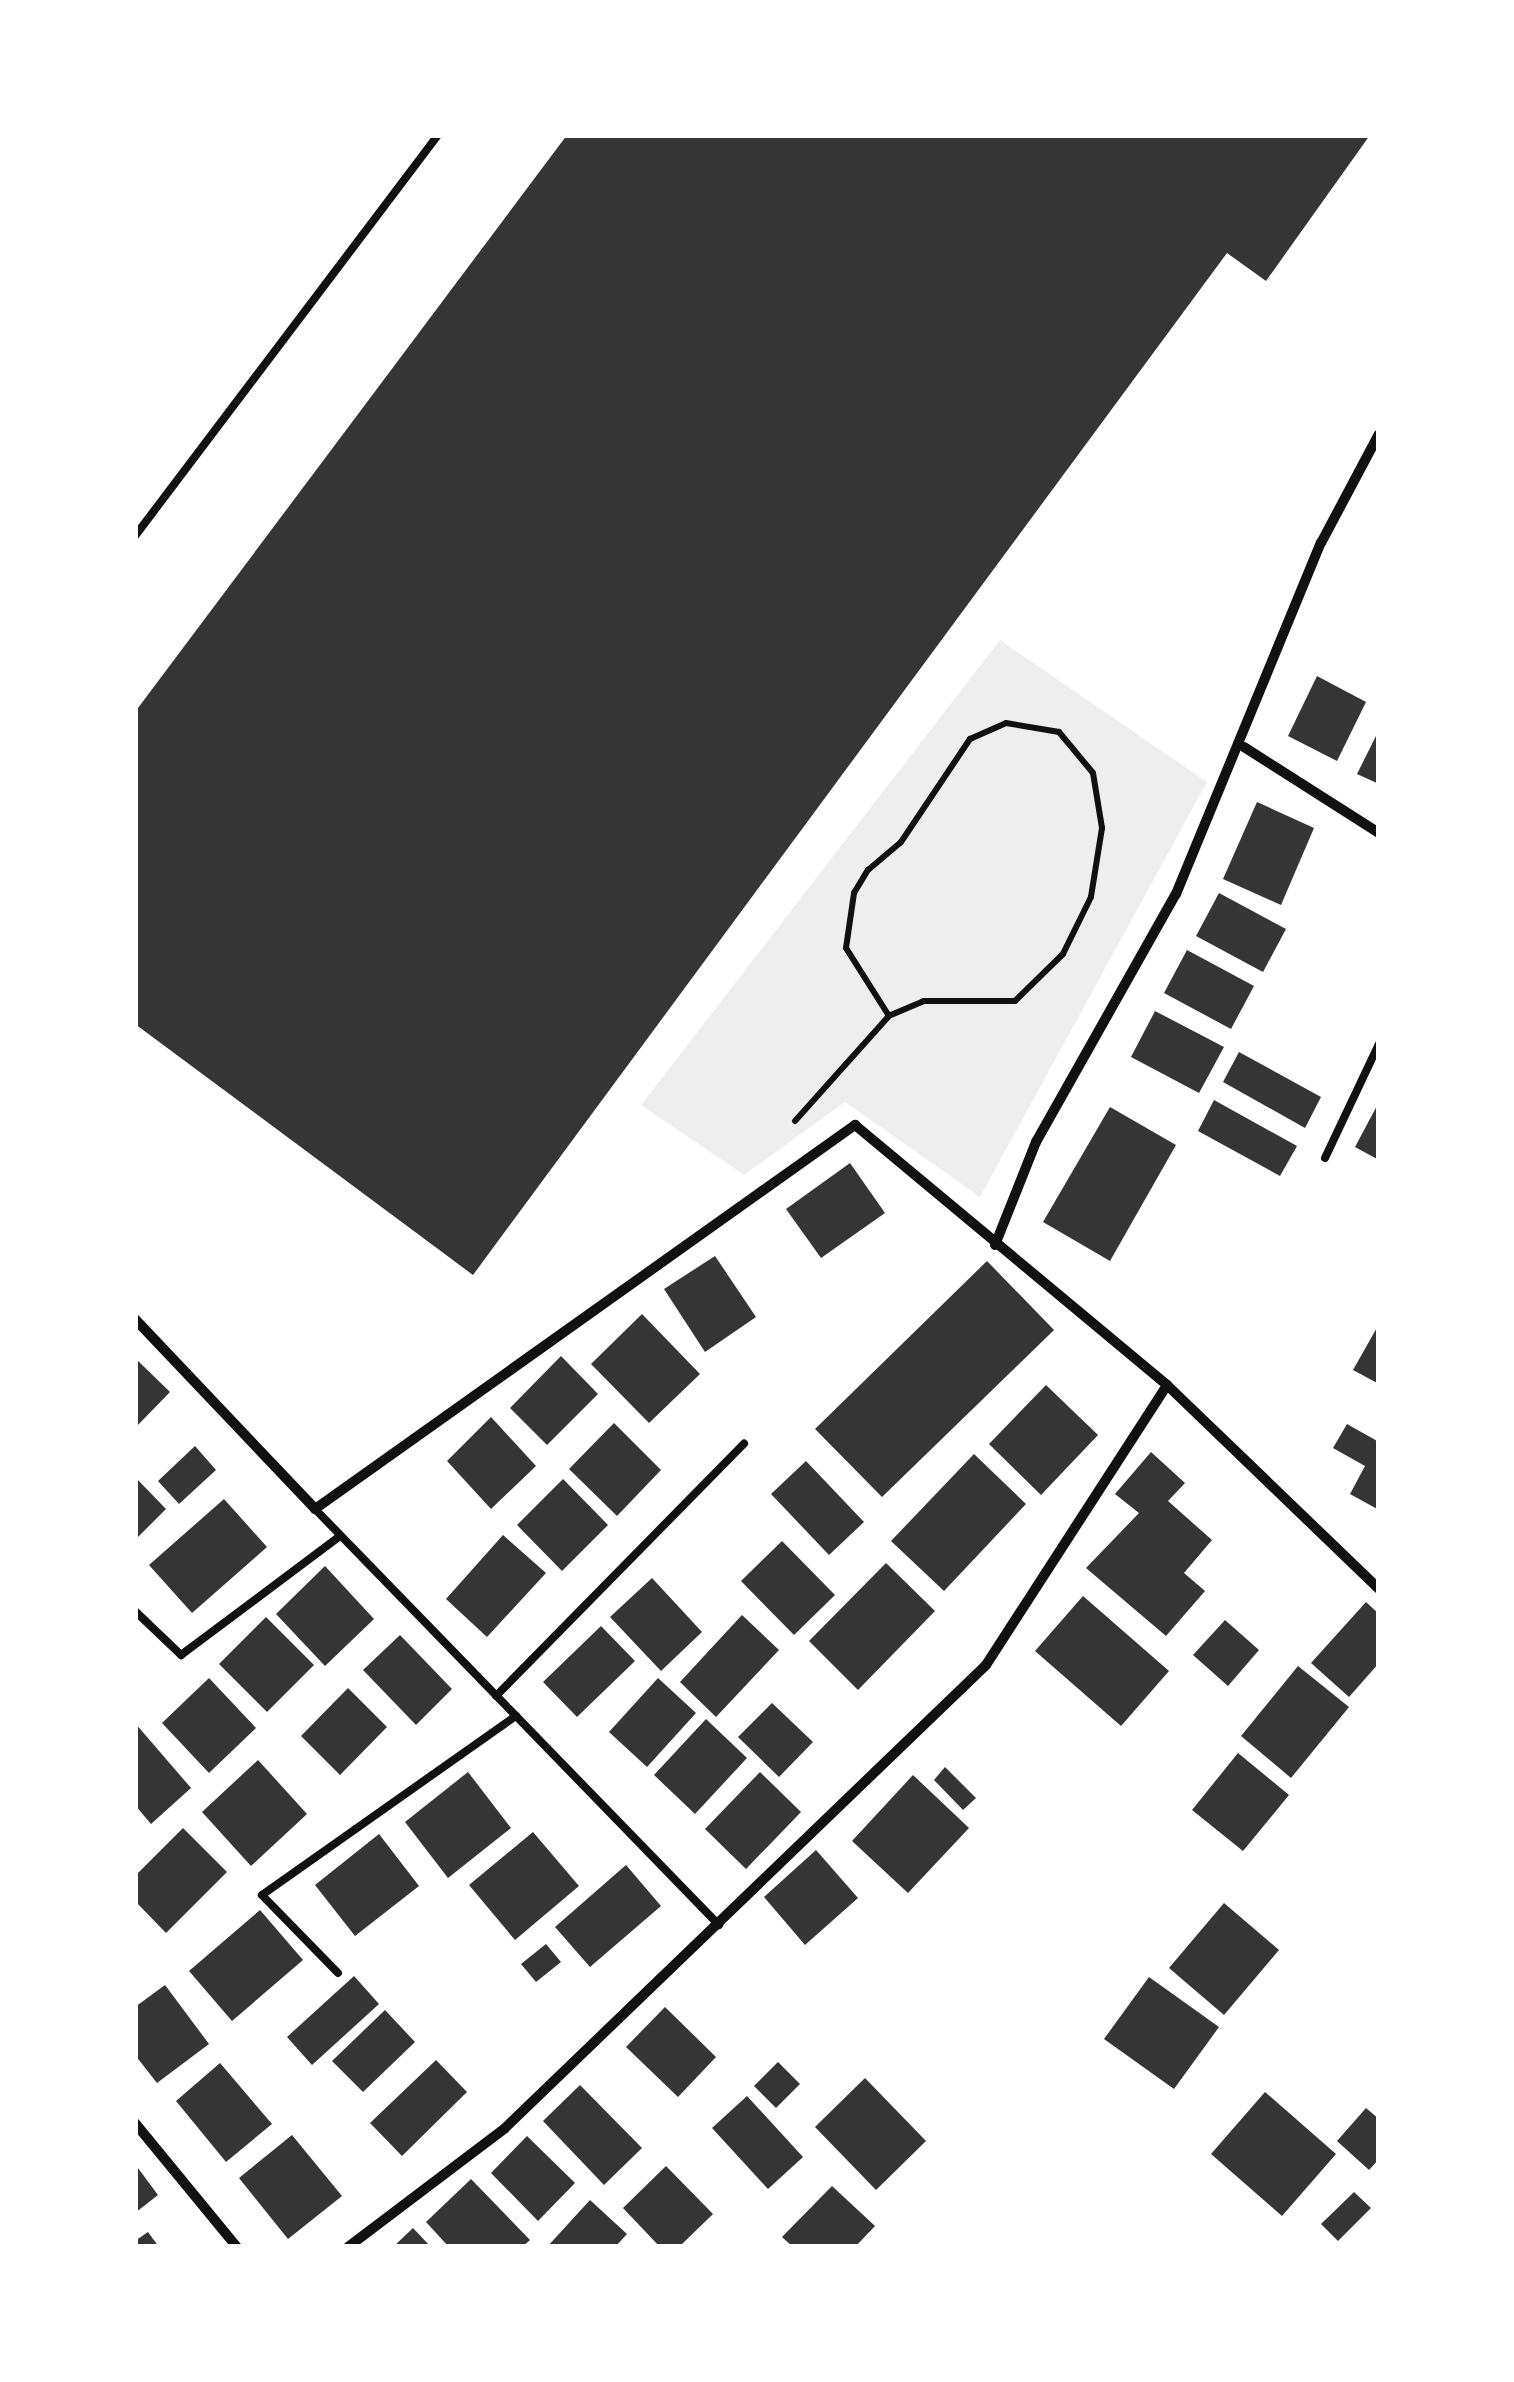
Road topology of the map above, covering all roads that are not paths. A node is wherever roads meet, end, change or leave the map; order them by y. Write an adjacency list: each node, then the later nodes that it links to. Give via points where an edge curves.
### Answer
1 (424, 135): 2 (lane)
2 (436, 138): 4 (lane)
3 (1379, 434): 5 (street, via 1321,543)
4 (135, 536)
5 (1244, 747): 6 (street); 9 (street, via 1176,894 1036,1142)
6 (1379, 832)
7 (1379, 1044): 8 (lane)
8 (1325, 1158)
9 (995, 1245): 11 (street); 13 (street, via 855,1125)
10 (135, 1319): 13 (street)
11 (1167, 1385): 15 (street); 19 (street, via 986,1666)
12 (744, 1444): 17 (lane)
13 (314, 1509): 14 (lane)
14 (340, 1536): 16 (lane, via 182,1655); 17 (lane)
15 (1379, 1589)
16 (135, 1611)
17 (496, 1696): 18 (lane)
18 (516, 1716): 19 (lane); 20 (lane, via 262,1895)
19 (720, 1926): 23 (street, via 504,2129)
20 (338, 1973)
21 (135, 2123): 22 (street)
22 (237, 2247)
23 (348, 2247)

